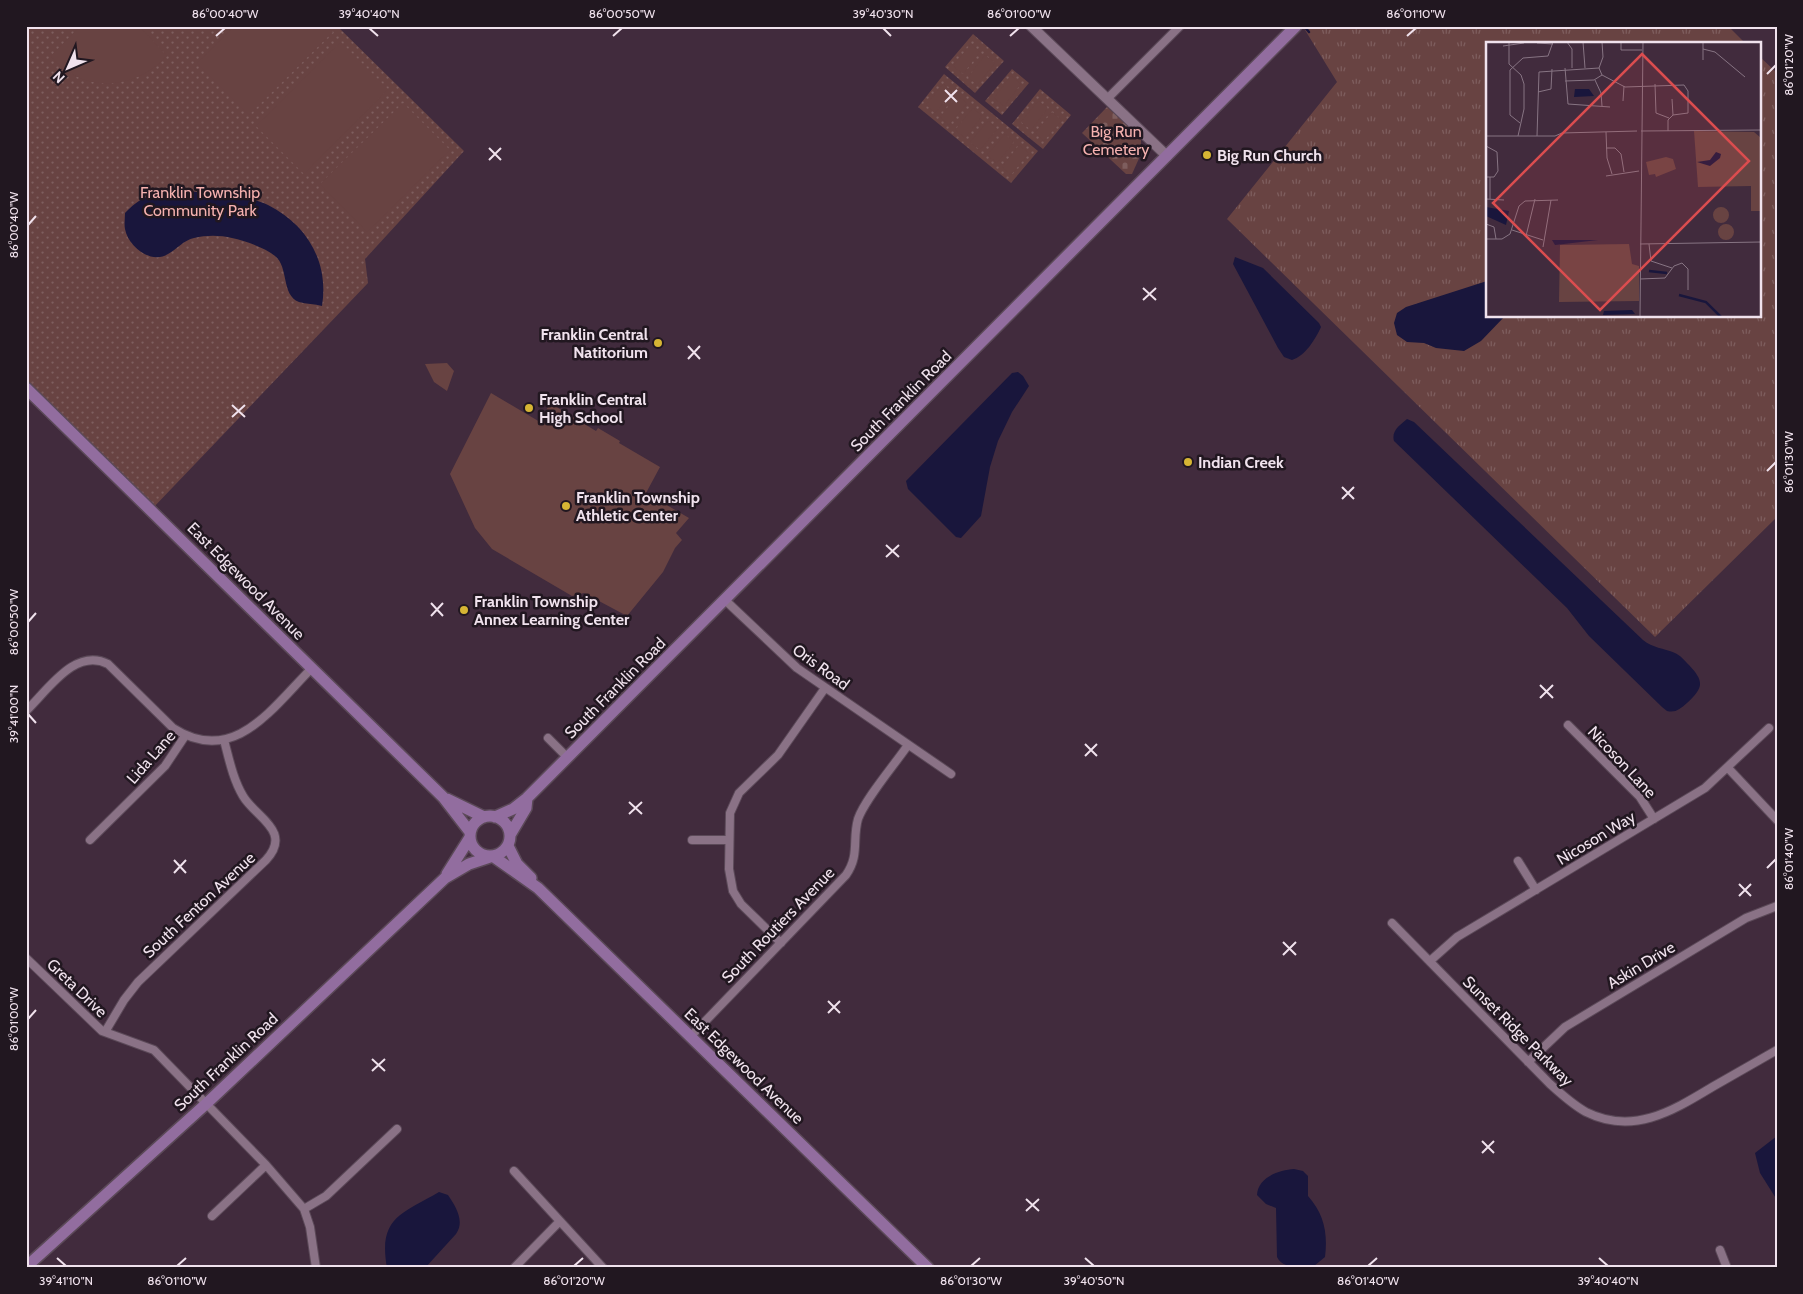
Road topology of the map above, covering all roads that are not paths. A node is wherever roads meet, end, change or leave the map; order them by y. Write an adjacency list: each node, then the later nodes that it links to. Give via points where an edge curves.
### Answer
1 (1031, 26): 4 (street)
2 (1180, 26): 4 (street)
3 (1296, 26): 5 (main road, South Franklin Road)
4 (1108, 98): 5 (street)
5 (1167, 156): 7 (main road, South Franklin Road)
6 (26, 388): 8 (main road, East Edgewood Avenue)
7 (725, 600): 9 (street, Oris Road, via 781,655); 17 (main road, South Franklin Road)
8 (312, 668): 15 (street, Lida Lane, via 252,727 239,736); 20 (main road, East Edgewood Avenue)
9 (825, 688): 16 (street, Oris Road); 28 (street, via 778,756 735,800 730,813)
10 (26, 711): 13 (street, via 74,664 87,659 98,660 108,664)
11 (1568, 725): 23 (street, Nicoson Lane, via 1640,797)
12 (1769, 728): 18 (street, Nicoson Way)
13 (185, 736): 15 (street, Lida Lane, via 203,741); 26 (street, Lida Lane, via 165,766)
14 (548, 738): 17 (street)
15 (224, 740): 40 (street, South Fenton Avenue, via 235,780 244,798 274,833 272,851 135,985)
16 (908, 745): 19 (street, Oris Road); 37 (street, South Routiers Avenue, via 862,811 856,851 848,872)
17 (568, 758): 21 (main road, South Franklin Road)
18 (1728, 768): 23 (street, Nicoson Way, via 1705,788); 24 (street)
19 (951, 774)
20 (443, 797): 22 (main road); 25 (main road)
21 (528, 798): 22 (main road, South Franklin Road, via 513,809); 29 (main road, South Franklin Road)
22 (489, 817): 25 (main road, via 475,823); 29 (main road, via 507,825)
23 (1654, 819): 34 (street, Nicoson Way)
24 (1777, 820)
25 (470, 836): 30 (main road, via 476,852); 32 (main road, South Franklin Road)
26 (90, 840)
27 (692, 840): 28 (street)
28 (729, 840): 37 (street, via 730,880 736,898)
29 (509, 841): 30 (main road, via 503,852); 33 (main road, via 518,864)
30 (492, 857): 32 (main road, South Franklin Road, via 468,864); 33 (main road)
31 (1518, 861): 34 (street)
32 (445, 878): 44 (main road, South Franklin Road)
33 (538, 888): 41 (main road, East Edgewood Avenue)
34 (1536, 890): 39 (street, Nicoson Way, via 1457,937)
35 (1777, 906): 43 (street, Askin Drive, via 1741,920 1566,1027)
36 (1392, 923): 39 (street, Sunset Ridge Parkway)
37 (781, 943): 41 (street, South Routiers Avenue)
38 (26, 958): 40 (street, Greta Drive)
39 (1430, 961): 43 (street, Sunset Ridge Parkway)
40 (106, 1032): 44 (street, Greta Drive, via 154,1050)
41 (691, 1036): 56 (main road, East Edgewood Avenue)
42 (1777, 1050): 43 (street, Sunset Ridge Parkway, via 1671,1112 1637,1121 1607,1119 1587,1112)
43 (1528, 1062)
44 (207, 1103): 46 (street, Greta Drive); 52 (main road, South Franklin Road)
45 (397, 1129): 48 (street, via 326,1196)
46 (266, 1165): 48 (street, Greta Drive); 49 (street)
47 (514, 1172): 50 (street)
48 (304, 1209): 53 (street, via 313,1238)
49 (212, 1216)
50 (560, 1221): 54 (street); 55 (street)
51 (1720, 1250): 57 (street)
52 (26, 1267)
53 (316, 1268)
54 (514, 1268)
55 (603, 1268)
56 (928, 1268)
57 (1727, 1268)

